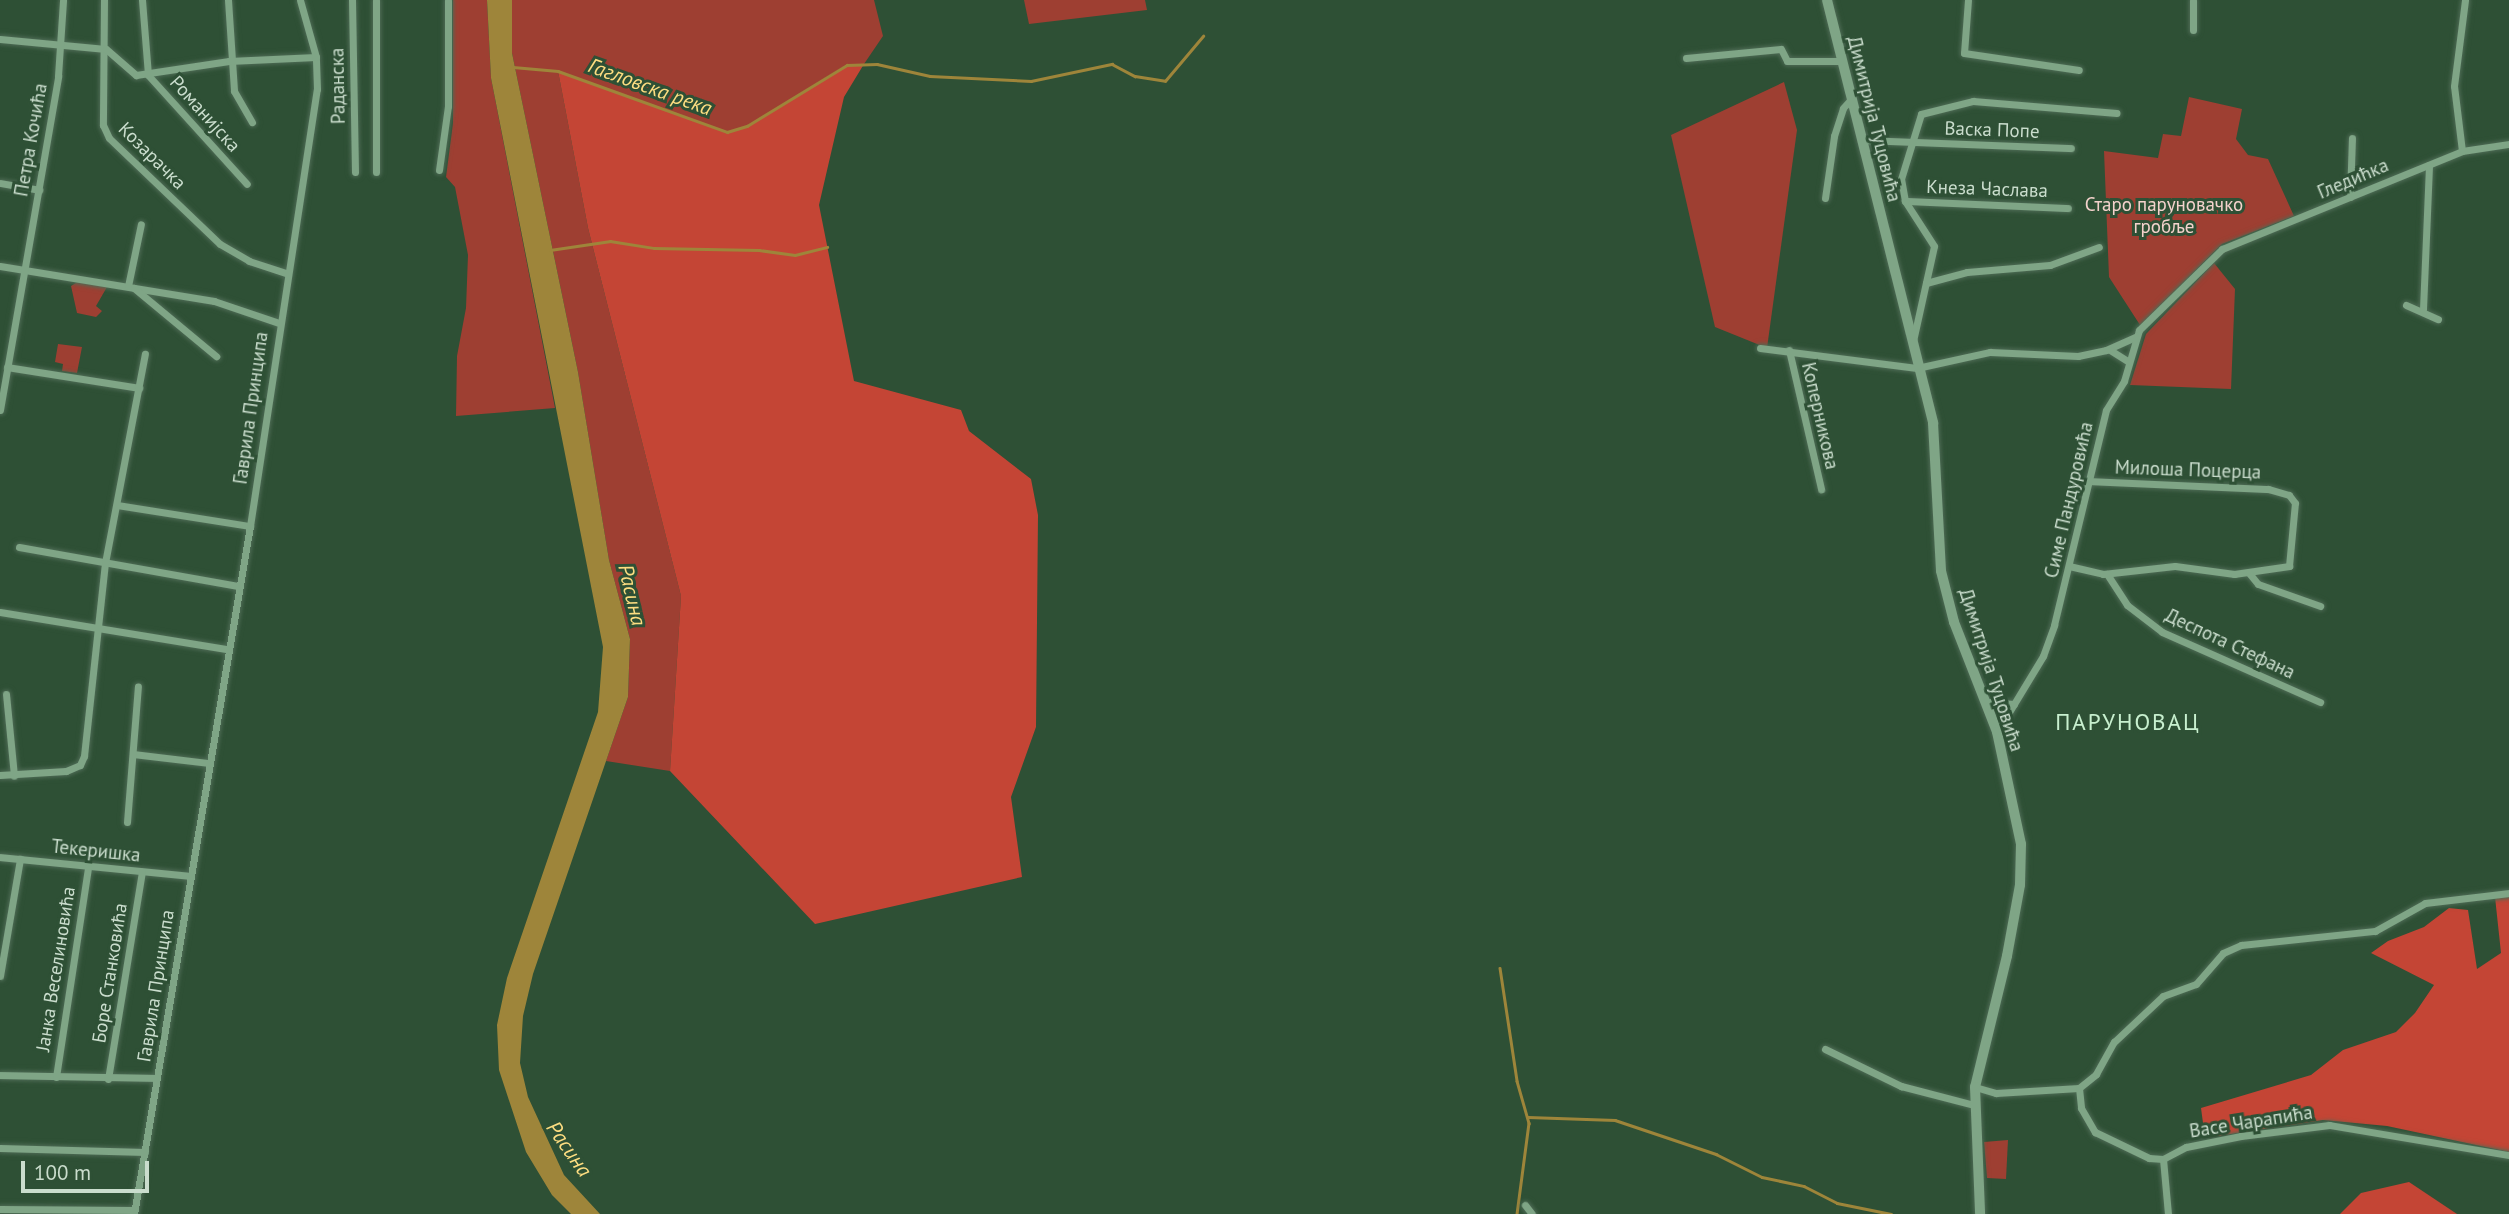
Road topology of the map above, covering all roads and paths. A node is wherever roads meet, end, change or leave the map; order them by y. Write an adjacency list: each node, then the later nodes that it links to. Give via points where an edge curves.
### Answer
1 (63, 0): 15 (street, Петра Кочића)
2 (104, 0): 16 (street, Козарачка)
3 (142, 0): 22 (street)
4 (228, 0): 19 (street)
5 (300, 0): 17 (street, Гаврила Принципа)
6 (352, 0): 34 (street, Раданска)
7 (376, 0): 35 (street, Раданска)
8 (448, 0): 33 (street, via 448,106)
9 (1827, 0): 20 (street, Димитрија Туцовића)
10 (1968, 0): 21 (street, via 1962,41 1966,54)
11 (2192, 0): 13 (street)
12 (2465, 0): 31 (street, via 2454,86)
13 (2193, 30)
14 (0, 39): 15 (street)
15 (62, 45): 16 (street); 38 (street, Петра Кочића)
16 (106, 49): 22 (street, Романијска, via 131,72); 47 (street, Козарачка, via 103,125 109,138 220,244 249,261)
17 (316, 57): 19 (street); 47 (street, Гаврила Принципа, via 317,89)
18 (1686, 58): 20 (street, via 1781,48 1787,61)
19 (229, 61): 22 (street); 25 (street, via 238,104)
20 (1842, 61): 23 (street, Димитрија Туцовића)
21 (2079, 70)
22 (148, 75): 37 (street, Романијска)
23 (1851, 99): 27 (street, Димитрија Туцовића); 40 (street, via 1843,108 1834,136)
24 (2116, 113): 28 (street, via 1951,103 1921,114)
25 (252, 122)
26 (2352, 138): 39 (street)
27 (1861, 140): 28 (street, Васка Попе); 55 (street, Димитрија Туцовића)
28 (1914, 140): 30 (street, Васка Попе); 41 (street, via 1901,178)
29 (2509, 144): 31 (street, Гледићка)
30 (2071, 148)
31 (2462, 151): 32 (street, Гледићка)
32 (2429, 165): 39 (street, Гледићка); 51 (street)
33 (439, 170)
34 (355, 172)
35 (376, 172)
36 (0, 183): 38 (street)
37 (247, 184)
38 (39, 190): 46 (street, Петра Кочића)
39 (2350, 197): 54 (street, Гледићка, via 2213,255)
40 (1825, 198)
41 (1905, 201): 42 (street, Кнеза Часлава); 48 (street, via 1934,246)
42 (2068, 208)
43 (141, 224): 49 (street)
44 (2099, 247): 48 (street, via 2050,265 1967,272)
45 (0, 266): 46 (street)
46 (23, 270): 49 (street); 62 (street, Петра Кочића)
47 (286, 273): 53 (street, Гаврила Принципа)
48 (1926, 283): 55 (street)
49 (131, 287): 53 (street, via 229,304); 60 (street)
50 (2406, 305): 51 (street)
51 (2423, 309): 52 (street)
52 (2438, 319)
53 (279, 323): 69 (street, Гаврила Принципа)
54 (2135, 337): 58 (street); 61 (street, Симе Пандуровића)
55 (1912, 345): 63 (street, Димитрија Туцовића)
56 (1760, 348): 57 (street, Коперникова)
57 (1789, 350): 63 (street, Коперникова); 67 (street, Коперникова)
58 (2106, 351): 61 (street, via 2120,352); 63 (street, via 2053,358 1976,353)
59 (145, 354): 64 (street)
60 (216, 356)
61 (2129, 362): 66 (street, Симе Пандуровића, via 2124,381 2106,410)
62 (7, 367): 64 (street); 65 (street, Петра Кочића)
63 (1917, 368): 82 (street, Димитрија Туцовића, via 1936,440 1941,571 1954,622)
64 (139, 388): 68 (street)
65 (0, 410)
66 (2085, 481): 72 (street, Симе Пандуровића); 73 (street, Милоша Поцерца, via 2268,489 2289,495 2295,503 2289,566)
67 (1821, 489)
68 (117, 505): 69 (street); 71 (street)
69 (250, 526): 75 (street, Гаврила Принципа)
70 (19, 547): 71 (street)
71 (106, 563): 75 (street); 78 (street)
72 (2069, 566): 74 (street); 84 (street, Симе Пандуровића, via 2043,656)
73 (2249, 573): 74 (street, via 2175,566); 76 (street, via 2258,584)
74 (2107, 574): 83 (street, Деспота Стефана, via 2127,605 2155,627)
75 (237, 586): 79 (street, Гаврила Принципа)
76 (2320, 606)
77 (0, 612): 78 (street)
78 (96, 628): 79 (street); 89 (street, via 80,765)
79 (226, 649): 87 (street, Гаврила Принципа)
80 (138, 686): 86 (street)
81 (6, 694): 89 (street)
82 (1987, 702): 84 (street); 85 (street, Димитрија Туцовића)
83 (2320, 702)
84 (2015, 704): 85 (street, Симе Пандуровића)
85 (1997, 732): 103 (street, Димитрија Туцовића, via 2021,844 2020,885)
86 (133, 754): 87 (street); 90 (street)
87 (209, 762): 95 (street, Гаврила Принципа)
88 (0, 775): 89 (street)
89 (14, 776)
90 (127, 822)
91 (0, 857): 92 (street, Текеришка)
92 (20, 859): 93 (street, Текеришка); 97 (street)
93 (88, 867): 94 (street, Текеришка); 100 (street, Јанка Веселиновића)
94 (142, 872): 95 (street, Текеришка); 102 (street, Боре Станковића)
95 (190, 876): 101 (street, Гаврила Принципа)
96 (2509, 893): 104 (street, via 2425,903 2375,931 2261,942 2223,953 2196,984 2163,996 2114,1042 2096,1074)
97 (0, 976)
98 (1825, 1049): 105 (street, via 1901,1086)
99 (0, 1075): 100 (street)
100 (55, 1077): 102 (street)
101 (156, 1078): 102 (street); 107 (street, Гаврила Принципа)
102 (108, 1079)
103 (1975, 1087): 104 (street, via 1996,1093); 105 (street, Димитрија Туцовића)
104 (2078, 1088): 109 (street, via 2081,1108 2095,1132 2137,1154)
105 (1974, 1105): 115 (street, Димитрија Туцовића)
106 (0, 1148): 107 (street)
107 (145, 1152): 113 (street, Гаврила Принципа)
108 (2509, 1155): 109 (street, Васе Чарапића, via 2329,1125 2186,1147)
109 (2163, 1158): 116 (street)
110 (1525, 1205): 114 (street)
111 (0, 1209): 112 (street)
112 (25, 1212): 113 (street)
113 (134, 1212)
114 (1532, 1214)
115 (1980, 1214)
116 (2168, 1214)

